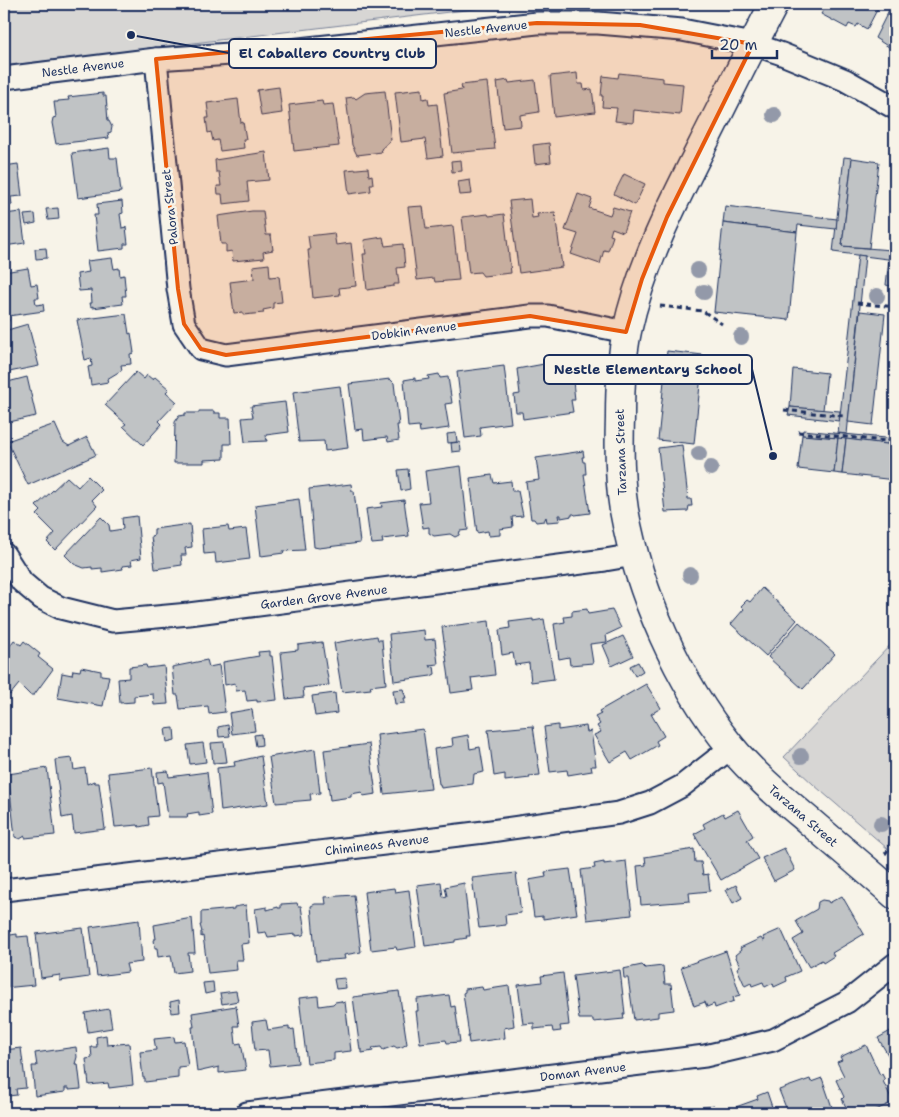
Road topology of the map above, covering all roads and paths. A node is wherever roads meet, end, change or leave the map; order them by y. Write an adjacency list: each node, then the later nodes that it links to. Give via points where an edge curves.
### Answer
1 (774, 4): 2 (street, Tarzana Street)
2 (753, 44): 3 (street, Nestle Avenue, via 640,25 537,23 290,50); 5 (street, Nestle Avenue, via 845,80); 10 (street, Tarzana Street, via 666,217)
3 (156, 59): 4 (street, Nestle Avenue); 11 (street, Palora Street, via 178,289 184,324)
4 (4, 78)
5 (895, 108)
6 (857, 303): 8 (path)
7 (660, 306): 9 (path, via 703,312)
8 (895, 308)
9 (722, 324)
10 (626, 332): 11 (street, Dobkin Avenue, via 548,316 530,316 226,355); 17 (street, Tarzana Street, via 620,392 619,456 624,508)
11 (201, 349)
12 (784, 410): 13 (path)
13 (844, 416)
14 (798, 432): 15 (path)
15 (895, 442)
16 (4, 554): 17 (street, Garden Grove Avenue, via 22,582 40,598 61,608 113,621)
17 (634, 555): 18 (street, Tarzana Street, via 648,598 671,650 696,696)
18 (732, 747): 21 (street, Chimineas Avenue, via 682,786 650,803 619,813); 22 (street, Tarzana Street, via 775,792)
19 (895, 819): 20 (path, via 889,850)
20 (885, 855)
21 (4, 890)
22 (895, 895)
23 (895, 964): 24 (street, Doman Avenue, via 847,1002 773,1040 705,1056)
24 (247, 1113)

